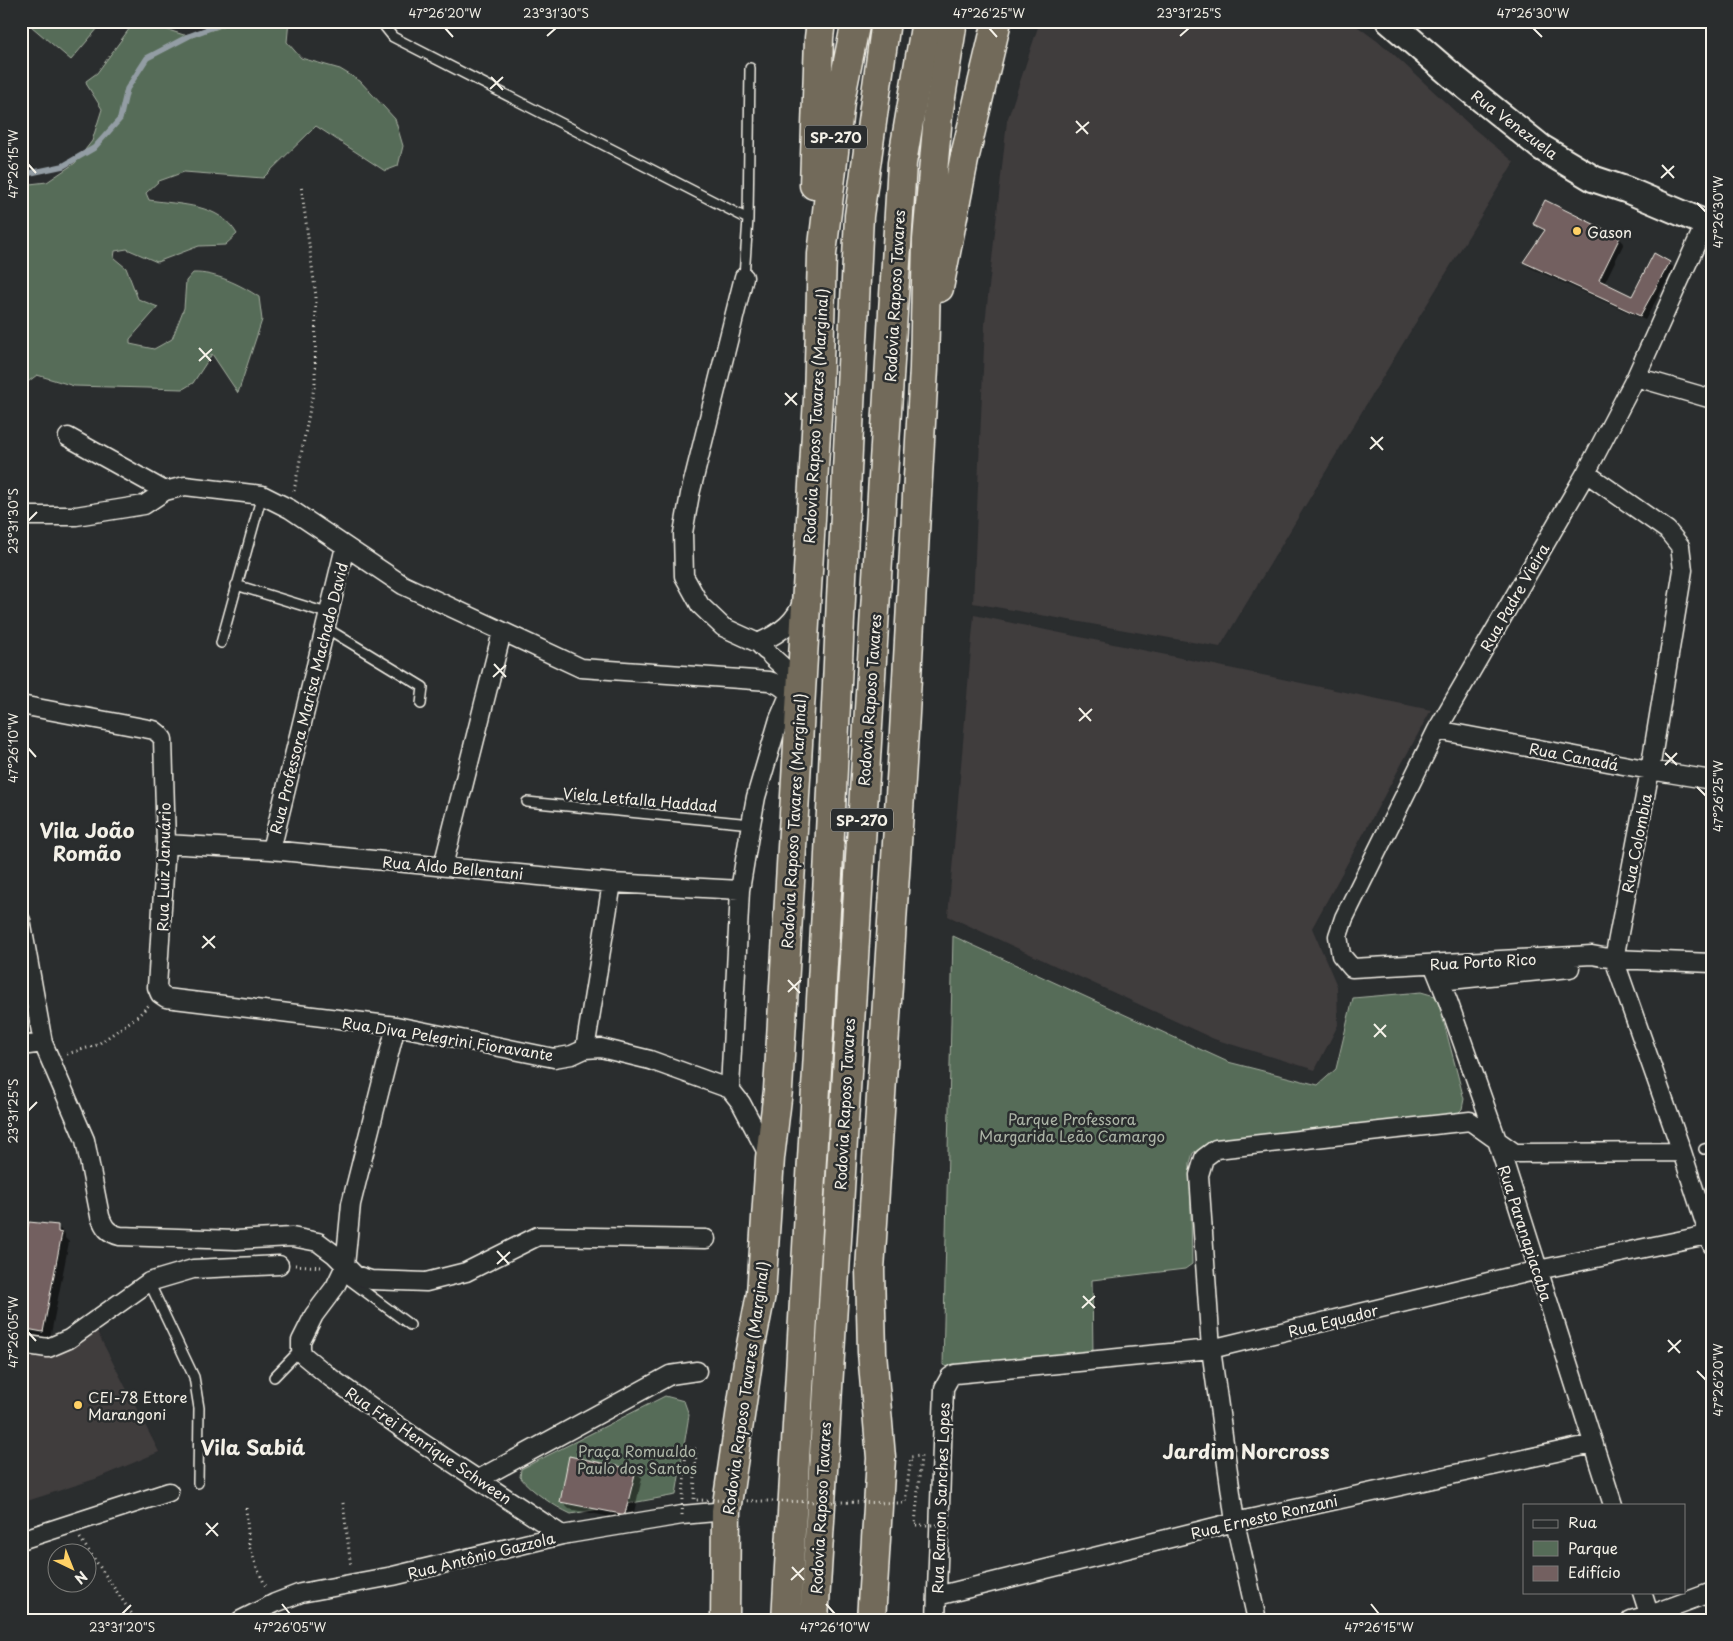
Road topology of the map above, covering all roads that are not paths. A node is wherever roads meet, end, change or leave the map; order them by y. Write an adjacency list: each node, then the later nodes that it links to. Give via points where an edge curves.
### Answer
1 (384, 21): 10 (lane, via 384,28 393,37)
2 (821, 21): 12 (highway, via 813,221)
3 (856, 21): 12 (highway, Rodovia Raposo Tavares (Marginal) / SP-270, via 840,101)
4 (886, 21): 87 (highway, Rodovia Raposo Tavares / SP-270, via 859,216 828,885)
5 (926, 21): 88 (highway, Rodovia Raposo Tavares / SP-270, via 902,163)
6 (954, 21): 14 (highway, SP-270, via 938,116 927,240)
7 (997, 21): 14 (highway, via 964,160)
8 (1389, 21): 11 (main road, Rua Venezuela, via 1542,148 1594,180 1634,193)
9 (750, 68): 10 (lane)
10 (748, 219): 13 (lane)
11 (1708, 225): 15 (street, Rua Padre Vieira)
12 (822, 254): 23 (highway, Rodovia Raposo Tavares (Marginal) / SP-270, via 818,398)
13 (744, 277): 28 (street, via 690,494 683,533 684,576 700,605 717,622)
14 (924, 368): 89 (highway, SP-270, via 870,1270 872,1352 881,1458)
15 (1636, 377): 16 (street); 18 (street, Rua Padre Vieira)
16 (1712, 399)
17 (68, 437): 19 (street)
18 (1586, 473): 34 (street, Rua Padre Vieira); 35 (street, Rua Colombia, via 1666,530 1680,546 1683,570)
19 (165, 491): 20 (street, via 185,486); 21 (street, via 144,505 76,516)
20 (262, 495): 22 (street, via 290,509); 24 (lane)
21 (21, 516)
22 (345, 547): 25 (street, Rua Professora Marisa Machado David); 26 (street, via 403,585)
23 (807, 582): 28 (street, via 801,606 793,620 783,631); 31 (highway, Rodovia Raposo Tavares (Marginal) / SP-270)
24 (236, 585): 25 (lane); 27 (lane)
25 (328, 621): 32 (lane, via 424,687); 40 (street, Rua Professora Marisa Machado David)
26 (502, 632): 30 (street, via 581,668); 41 (street)
27 (221, 642)
28 (758, 643): 29 (street)
29 (771, 656): 30 (street, via 773,673); 31 (street)
30 (769, 681): 31 (street)
31 (797, 695): 38 (street, via 787,700 779,719); 58 (highway, Rodovia Raposo Tavares (Marginal) / SP-270, via 778,1090)
32 (421, 704)
33 (21, 705): 39 (street, Rua Luiz Januário, via 154,730 159,734 163,739)
34 (1437, 730): 35 (street, Rua Canadá); 48 (street, Rua Padre Vieira, via 1344,918 1338,936 1341,955)
35 (1650, 770): 36 (street, Rua Canadá); 45 (street, Rua Colombia)
36 (1712, 780)
37 (527, 802): 38 (lane, Viela Letfalla Haddad)
38 (751, 824): 43 (street)
39 (166, 844): 40 (street, Rua Aldo Bellentani); 50 (street, Rua Luiz Januário)
40 (271, 850): 41 (street, Rua Aldo Bellentani)
41 (443, 866): 42 (street, Rua Aldo Bellentani)
42 (612, 883): 43 (street, Rua Aldo Bellentani); 54 (street)
43 (740, 890): 55 (street)
44 (21, 920): 52 (street)
45 (1614, 959): 46 (street, Rua Porto Rico); 47 (street, Rua Porto Rico, via 1592,955); 49 (street, Rua Porto Rico, via 1601,965); 57 (street)
46 (1712, 963)
47 (1432, 964): 48 (street, Rua Porto Rico); 49 (street, Rua Paranapiacaba)
48 (1352, 968)
49 (1440, 981): 56 (street, Rua Paranapiacaba)
50 (160, 994): 51 (street, Rua Diva Pelegrini Fioravante, via 166,998)
51 (396, 1026): 54 (street, Rua Diva Pelegrini Fioravante, via 554,1058 572,1055); 62 (street, via 351,1204)
52 (43, 1043): 53 (street); 62 (street, via 85,1140 100,1216 110,1233 236,1240 292,1237 318,1242 334,1254)
53 (22, 1048)
54 (585, 1048): 55 (street, Rua Diva Pelegrini Fioravante, via 601,1048 650,1060)
55 (730, 1089): 58 (street)
56 (1496, 1140): 57 (street, via 1515,1153); 63 (street, Rua Paranapiacaba); 68 (street, via 1470,1121 1216,1149 1204,1158 1198,1175)
57 (1682, 1152): 59 (street)
58 (770, 1158): 77 (highway, Rodovia Raposo Tavares (Marginal) / SP-270, via 761,1294)
59 (1711, 1238): 63 (street, Rua Equador)
60 (706, 1239): 62 (street, via 538,1236 466,1272 426,1282 370,1280)
61 (279, 1265): 64 (street, via 193,1269)
62 (343, 1270): 65 (lane); 67 (street, via 335,1288 314,1315 301,1341)
63 (1538, 1270): 68 (street, Rua Equador); 72 (street, Rua Paranapiacaba)
64 (149, 1282): 66 (street, via 69,1339 48,1348); 74 (lane, via 194,1377 199,1408)
65 (410, 1326)
66 (21, 1344)
67 (301, 1349): 70 (lane); 73 (street, Rua Frei Henrique Schween, via 303,1355 331,1378)
68 (1211, 1349): 71 (street, Rua Equador); 78 (street)
69 (697, 1372): 73 (street, via 670,1375)
70 (274, 1377)
71 (950, 1377): 83 (street, Rua Ramon Sanches Lopes, via 944,1388)
72 (1593, 1444): 76 (street, Rua Paranapiacaba); 78 (street, Rua Ernesto Ronzani)
73 (479, 1480): 79 (street, Rua Frei Henrique Schween)
74 (198, 1483)
75 (168, 1492): 80 (street)
76 (1613, 1504)
77 (726, 1511): 79 (street, Rua Antônio Gazzola); 86 (highway, Rodovia Raposo Tavares (Marginal) / SP-270)
78 (1235, 1522): 83 (street, Rua Ernesto Ronzani); 91 (street)
79 (562, 1535): 85 (street, Rua Antônio Gazzola, via 393,1576 301,1594)
80 (21, 1540)
81 (1712, 1592): 84 (street)
82 (1643, 1594): 84 (street)
83 (937, 1596): 90 (street, Rua Ramon Sanches Lopes)
84 (1651, 1618): 92 (street)
85 (241, 1620)
86 (725, 1620)
87 (786, 1620)
88 (814, 1620)
89 (872, 1620)
90 (936, 1620)
91 (1257, 1620)
92 (1631, 1620)

